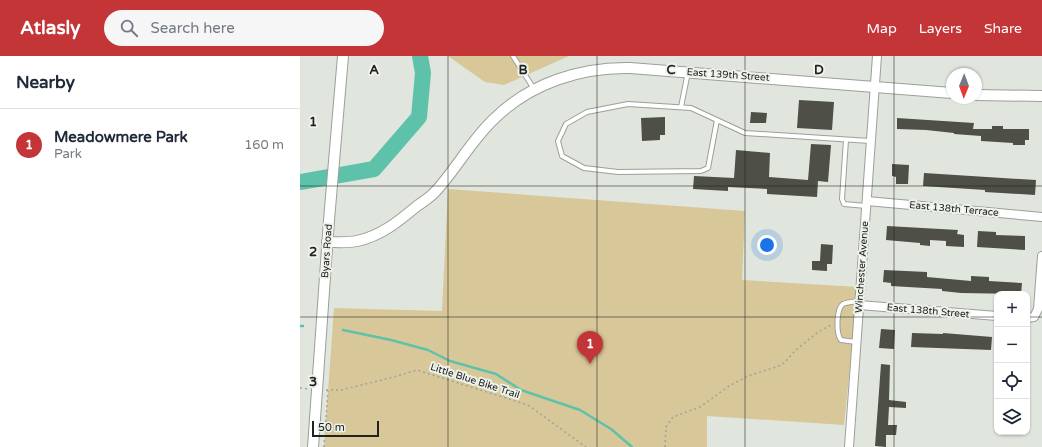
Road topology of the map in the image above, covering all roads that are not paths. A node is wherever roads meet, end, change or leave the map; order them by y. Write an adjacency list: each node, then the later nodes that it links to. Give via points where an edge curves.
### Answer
1 (343, 56): 16 (street, Byars Road)
2 (513, 56): 6 (lane)
3 (876, 56): 5 (street, Winchester Avenue)
4 (688, 72): 5 (street, East 139th Street); 6 (street, East 139th Street, via 608,68 586,71); 10 (lane)
5 (874, 86): 7 (street, East 139th Street); 13 (street, Winchester Avenue)
6 (534, 89): 16 (street, East 139th Street, via 495,117 433,194 391,227 357,241)
7 (946, 92)
8 (982, 95): 9 (street)
9 (1042, 96)
10 (681, 107): 11 (lane, via 692,108); 11 (lane, via 628,104 587,112 566,124 558,142 562,156 584,168 618,172 701,171 708,168)
11 (717, 120): 12 (lane, via 745,133)
12 (846, 140): 13 (lane); 14 (lane, via 842,199 844,204)
13 (870, 141): 14 (street, Winchester Avenue)
14 (866, 203): 15 (street, East 138th Terrace); 18 (street, Winchester Avenue)
15 (1042, 217)
16 (327, 242): 22 (street, Byars Road)
17 (1042, 256): 20 (street, via 1038,309)
18 (859, 303): 19 (street, East 138th Street); 21 (street, Winchester Avenue); 21 (lane, via 844,304 840,308 838,321 838,336 841,340)
19 (994, 316)
20 (1031, 317)
21 (856, 342): 23 (street, Winchester Avenue)
22 (313, 447)
23 (849, 447)

